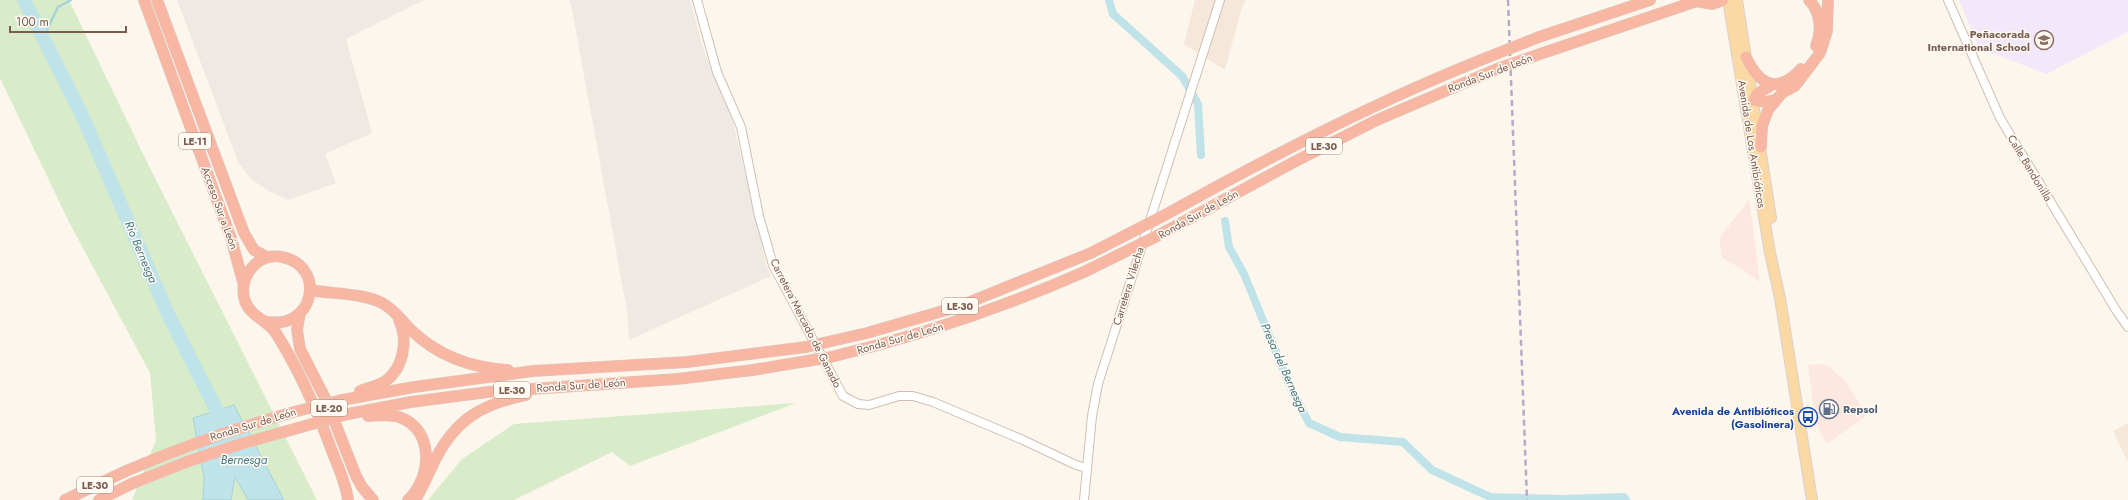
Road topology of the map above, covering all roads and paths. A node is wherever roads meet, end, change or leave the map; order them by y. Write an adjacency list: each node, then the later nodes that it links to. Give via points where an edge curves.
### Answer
1 (144, 0): 21 (highway, Acceso Sur a León / LE-11, via 231,238)
2 (158, 0): 20 (highway, Acceso Sur a León / LE-11, via 244,233 254,250)
3 (696, 0): 34 (street, Carretera Mercado de Ganado, via 717,72 741,127 759,216 773,265 843,396 858,404 869,405 899,396 913,396 933,402)
4 (1220, 0): 34 (street, Carretera Vilecha, via 1098,384)
5 (1650, 0): 30 (highway, Ronda Sur de León / LE-30, bridge, via 1539,37 1429,80 1288,148 1091,253 960,306 867,333 806,346 687,362)
6 (1723, 0): 12 (highway, via 1712,4)
7 (1728, 0): 13 (main road, Avenida de Los Antibióticos)
8 (1737, 0): 14 (main road, Avenida de Los Antibióticos)
9 (1809, 0): 15 (highway, via 1819,18 1817,44 1808,60 1794,76 1783,83)
10 (1828, 0): 17 (highway, via 1828,31 1820,53 1795,86)
11 (1948, 0): 29 (street, Calle Bandonilla, via 2000,118)
12 (1698, 1): 31 (highway, Ronda Sur de León / LE-30, bridge, via 1497,69 1377,120 1158,236 1025,298 965,320 872,348 753,370)
13 (1732, 22): 16 (main road, via 1740,46 1749,94); 19 (main road, Avenida de Los Antibióticos)
14 (1746, 57): 15 (highway, via 1752,72); 16 (main road, Avenida de Los Antibióticos)
15 (1773, 84): 16 (highway, via 1757,94)
16 (1754, 100): 17 (highway); 18 (main road, Avenida de Los Antibióticos); 19 (main road, via 1751,110 1758,156)
17 (1774, 100): 18 (highway, via 1762,126)
18 (1761, 147): 22 (main road, Avenida de Los Antibióticos)
19 (1758, 180): 22 (main road, Avenida de Los Antibióticos)
20 (267, 257): 21 (highway, via 252,267); 23 (highway, via 281,256 300,265 309,281)
21 (244, 282): 28 (highway, LE-11, via 243,292 247,305)
22 (1778, 287): 42 (main road, Avenida de Los Antibióticos)
23 (310, 290): 24 (highway); 25 (highway)
24 (334, 294): 25 (highway); 26 (highway, via 373,300 383,303)
25 (308, 303): 27 (highway)
26 (395, 312): 30 (highway, via 438,352 479,366); 32 (highway, via 403,332 401,360 395,370 385,381)
27 (300, 314): 28 (highway, via 283,323); 38 (highway, LE-20, via 297,330 300,349 326,400 356,476)
28 (264, 321): 37 (highway, LE-20, via 274,330 282,343 312,400 343,479)
29 (2128, 327)
30 (533, 371): 32 (highway, Ronda Sur de León / LE-30, via 414,387)
31 (677, 379): 33 (highway, Ronda Sur de León / LE-30, via 488,392 411,402); 40 (highway, via 637,387 526,394 486,406 458,426 442,447)
32 (342, 400): 35 (highway, Ronda Sur de León / LE-30, bridge, via 228,430 126,471)
33 (348, 417): 36 (highway, Ronda Sur de León / LE-30, bridge, via 244,443 189,461); 39 (highway, via 393,416 406,420 420,434 426,447 426,470 419,486)
34 (1087, 468): 41 (street, Carretera Vilecha)
35 (65, 500)
36 (99, 500)
37 (348, 500)
38 (373, 500)
39 (408, 500)
40 (415, 500)
41 (1084, 500)
42 (1812, 500)

